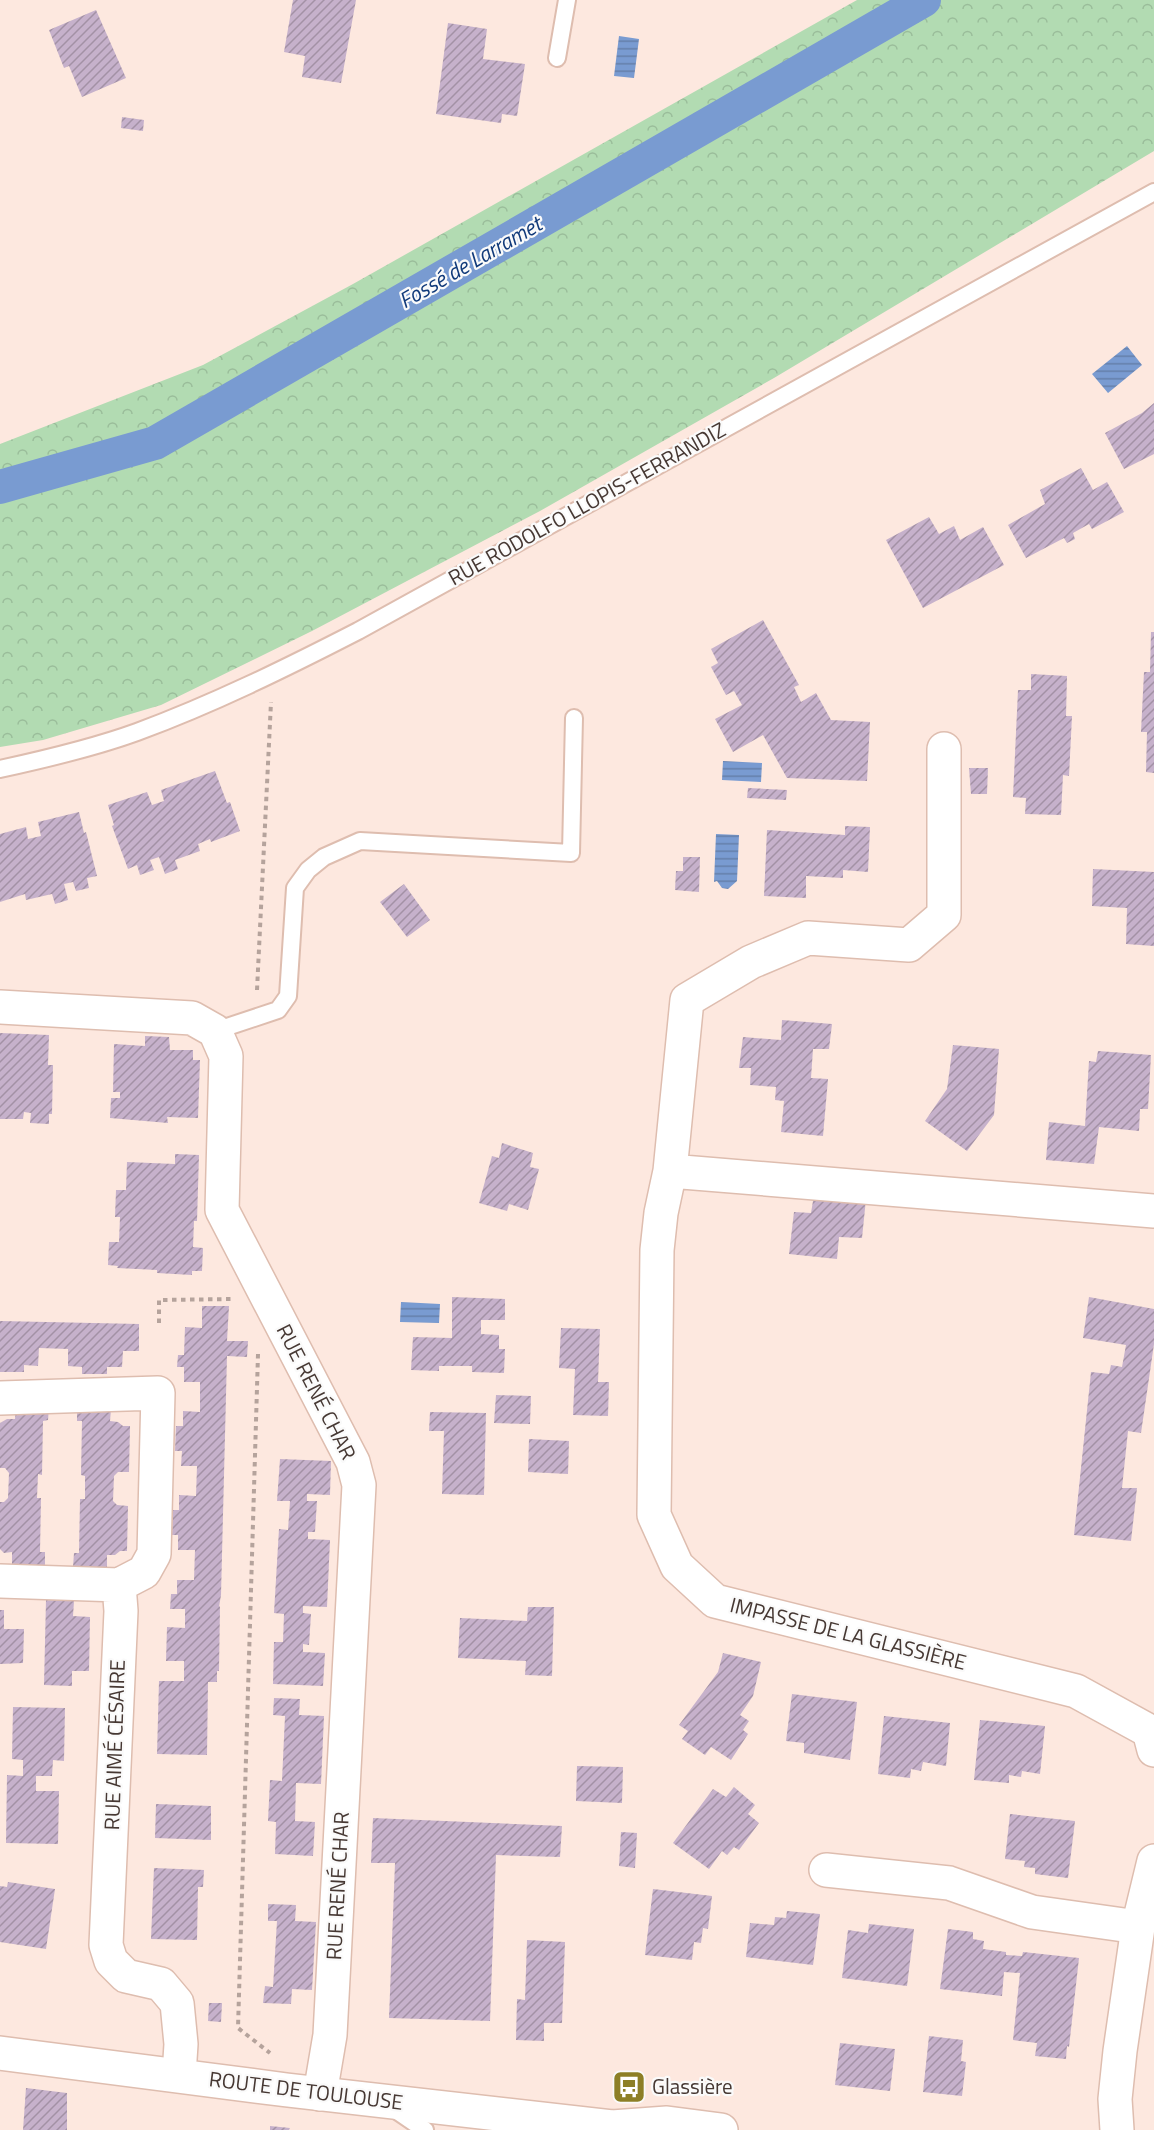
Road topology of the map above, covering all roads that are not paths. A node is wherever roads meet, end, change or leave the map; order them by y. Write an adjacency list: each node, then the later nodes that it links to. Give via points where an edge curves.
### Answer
1 (567, 0): 2 (lane)
2 (557, 58)
3 (1154, 192): 6 (lane, RUE RODOLFO LLOPIS-FERRANDIZ, via 270,676 135,732)
4 (574, 718): 8 (lane, via 571,853 360,841 324,857 295,888 288,996 278,1010)
5 (944, 749): 9 (street, IMPASSE DE LA GLASSIÈRE, via 944,915 909,945 808,938 751,962 687,1000)
6 (0, 769)
7 (0, 1007): 8 (street, via 192,1018)
8 (215, 1030): 20 (street, RUE RENÉ CHAR, via 226,1056 222,1210 353,1462 359,1485 330,2035)
9 (670, 1171): 10 (street); 14 (street, IMPASSE DE LA GLASSIÈRE, via 657,1250 654,1515 677,1566 715,1601 1076,1691 1149,1731)
10 (1154, 1211)
11 (0, 1398): 13 (street, via 158,1393 154,1554 144,1572)
12 (0, 1581): 13 (street)
13 (119, 1585): 19 (street, RUE AIMÉ CÉSAIRE, via 106,1945 111,1961 126,1976 160,1984 177,2003 181,2044)
14 (1154, 1750)
15 (1154, 1862): 17 (street)
16 (826, 1870): 17 (street, via 949,1883 1032,1912)
17 (1138, 1928): 25 (street, via 1119,2060)
18 (0, 2052): 19 (street, ROUTE DE TOULOUSE)
19 (178, 2075): 20 (street, ROUTE DE TOULOUSE)
20 (320, 2094): 21 (street, ROUTE DE TOULOUSE)
21 (381, 2100): 22 (street, ROUTE DE TOULOUSE); 23 (lane)
22 (616, 2128): 24 (street, ROUTE DE TOULOUSE, via 667,2123)
23 (425, 2130)
24 (721, 2130)
25 (1117, 2130)

